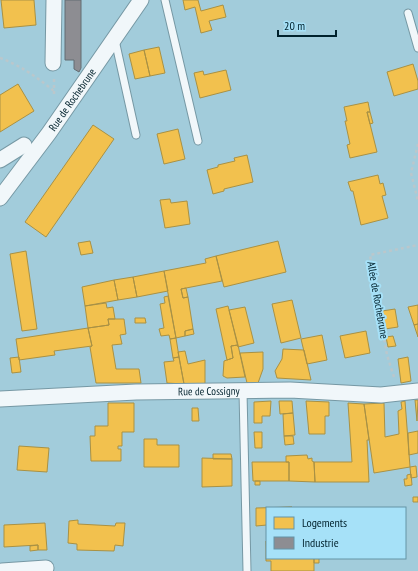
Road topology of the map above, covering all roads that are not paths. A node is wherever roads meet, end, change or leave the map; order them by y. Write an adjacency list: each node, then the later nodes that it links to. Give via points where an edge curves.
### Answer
1 (54, 0): 7 (street)
2 (141, 0): 5 (street, Rue de Rochebrune)
3 (165, 0): 9 (lane)
4 (408, 13): 6 (lane)
5 (114, 38): 8 (lane); 12 (street, Rue de Rochebrune, via 49,133)
6 (418, 48)
7 (53, 63)
8 (136, 135)
9 (198, 141)
10 (24, 145): 11 (street)
11 (0, 160)
12 (0, 198)
13 (418, 391): 14 (street, Rue de Cossigny, via 381,395 290,390)
14 (243, 392): 15 (street, Rue de Cossigny, via 136,392); 18 (lane)
15 (0, 399)
16 (46, 568): 17 (street)
17 (2, 571)
18 (247, 571)

